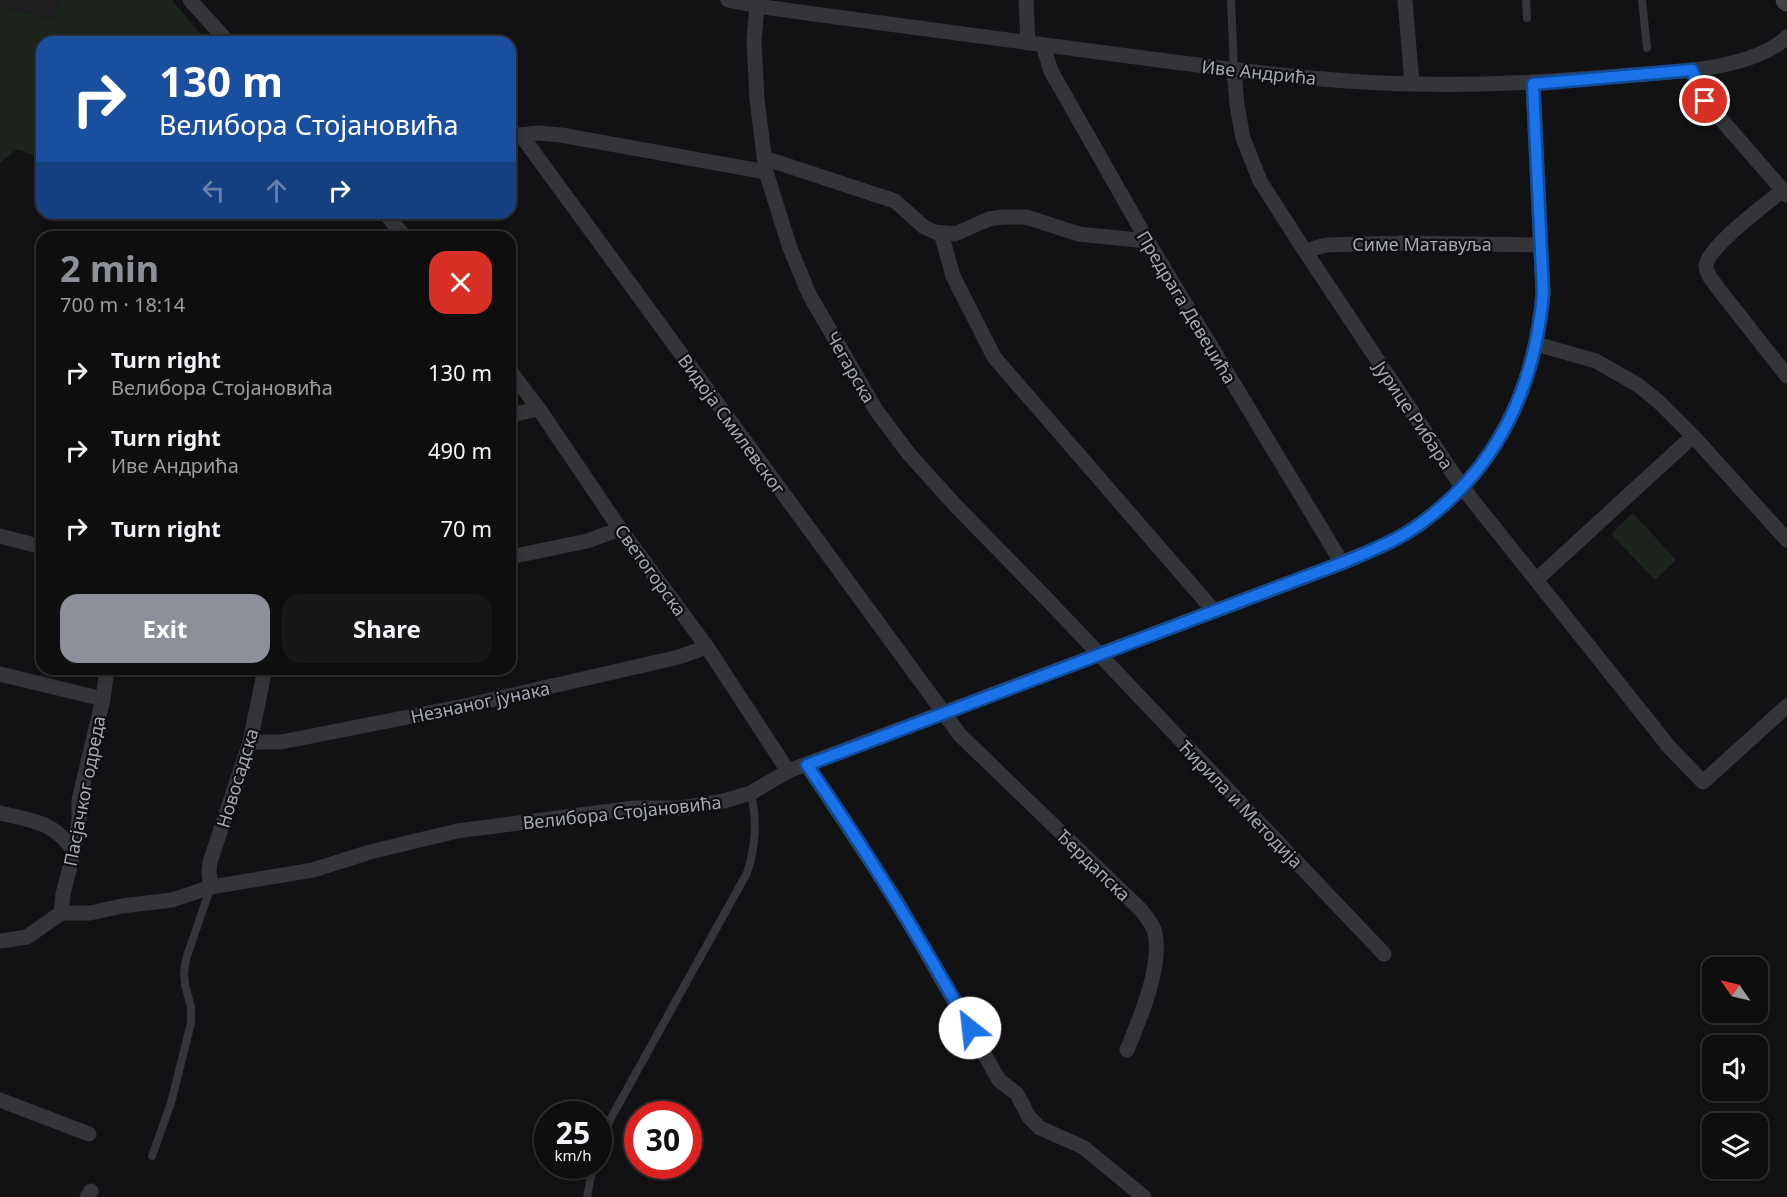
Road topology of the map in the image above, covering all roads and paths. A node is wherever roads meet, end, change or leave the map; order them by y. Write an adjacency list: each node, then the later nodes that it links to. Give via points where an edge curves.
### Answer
1 (190, 0): 10 (street)
2 (728, 0): 8 (street, Иве Андрића)
3 (1026, 0): 12 (street, Предрага Девеџића)
4 (1231, 0): 14 (lane)
5 (1405, 0): 16 (street)
6 (1526, 0): 9 (lane)
7 (1642, 0): 13 (lane)
8 (757, 6): 12 (street, Иве Андрића); 20 (street, Чегарска, via 754,41)
9 (1527, 18)
10 (223, 36)
11 (1787, 37): 15 (street, Иве Андрића, via 1755,56)
12 (1036, 44): 14 (street, Иве Андрића); 25 (street, Предрага Девеџића)
13 (1647, 48)
14 (1234, 70): 16 (street, Иве Андрића); 27 (street, Јурице Рибара, via 1244,138 1256,171)
15 (1692, 70): 17 (street, Иве Андрића); 21 (street, via 1705,101)
16 (1412, 84): 17 (street, Иве Андрића)
17 (1533, 84): 26 (street, Велибора Стојановића)
18 (516, 135): 20 (street, via 561,135)
19 (516, 136): 50 (street, Видоја Смилевског)
20 (765, 165): 24 (street, via 895,201 924,227); 44 (street, Чегарска, via 790,248 809,294 876,410 956,506)
21 (1785, 193): 29 (street, via 1713,250 1706,265 1717,287)
22 (390, 219): 23 (street)
23 (400, 231)
24 (941, 233): 25 (street, via 955,234 989,219 1026,217 1079,234); 42 (street, via 953,276 994,357)
25 (1147, 241): 40 (street, Предрага Девеџића)
26 (1540, 245): 27 (street, Симе Матавуља, via 1402,243 1326,245); 28 (street, Велибора Стојановића, via 1543,293)
27 (1305, 251): 34 (street, Јурице Рибара)
28 (1536, 344): 33 (street, via 1596,361 1618,372 1659,402); 34 (street, Велибора Стојановића, via 1516,408 1488,458)
29 (1787, 376)
30 (516, 378): 31 (street, Светогорска)
31 (539, 409): 32 (street); 35 (street, Светогорска)
32 (516, 414)
33 (1693, 436): 37 (street); 41 (street)
34 (1462, 487): 40 (street, Велибора Стојановића, via 1420,524); 41 (street, Јурице Рибара)
35 (620, 529): 39 (street, via 587,542); 43 (street, Светогорска)
36 (0, 536): 38 (street)
37 (1787, 540)
38 (36, 545)
39 (516, 556)
40 (1342, 563): 42 (street, Велибора Стојановића)
41 (1536, 580): 49 (street, Јурице Рибара, via 1640,712 1703,782)
42 (1214, 610): 44 (street, Велибора Стојановића)
43 (707, 647): 51 (street, Незнаног јунака, via 679,657 469,705 281,742); 53 (street, Светогорска)
44 (1099, 654): 50 (street, Велибора Стојановића); 60 (street, Ћирила и Методија)
45 (0, 674): 48 (street)
46 (106, 675): 48 (street, Пасјачког одреда)
47 (264, 675): 51 (street, Новосадска)
48 (103, 699): 56 (street, Пасјачког одреда, via 79,801)
49 (1787, 706)
50 (944, 713): 52 (street, Велибора Стојановића); 61 (street, Ђердапска, via 960,735 1151,923 1155,933 1154,966 1148,996)
51 (250, 742): 57 (street, Новосадска, via 210,862)
52 (807, 765): 53 (street, Велибора Стојановића); 68 (street, via 898,903 999,1080 1017,1094 1040,1128 1090,1152)
53 (788, 771): 54 (street, Велибора Стојановића)
54 (751, 793): 57 (street, Велибора Стојановића, via 680,808 634,808 457,831 313,870); 63 (lane, via 756,834 747,873)
55 (0, 813): 56 (street, via 52,828)
56 (74, 851): 58 (street, Пасјачког одреда)
57 (211, 887): 58 (street, Велибора Стојановића, via 172,900 90,913); 65 (lane, via 186,958 184,973 191,1023 171,1103)
58 (61, 913): 59 (street, via 27,937)
59 (0, 941)
60 (1384, 954)
61 (1127, 1050)
62 (0, 1100): 64 (street)
63 (612, 1116)
64 (89, 1134)
65 (152, 1156)
66 (590, 1179): 67 (lane)
67 (587, 1197)
68 (1143, 1197)

